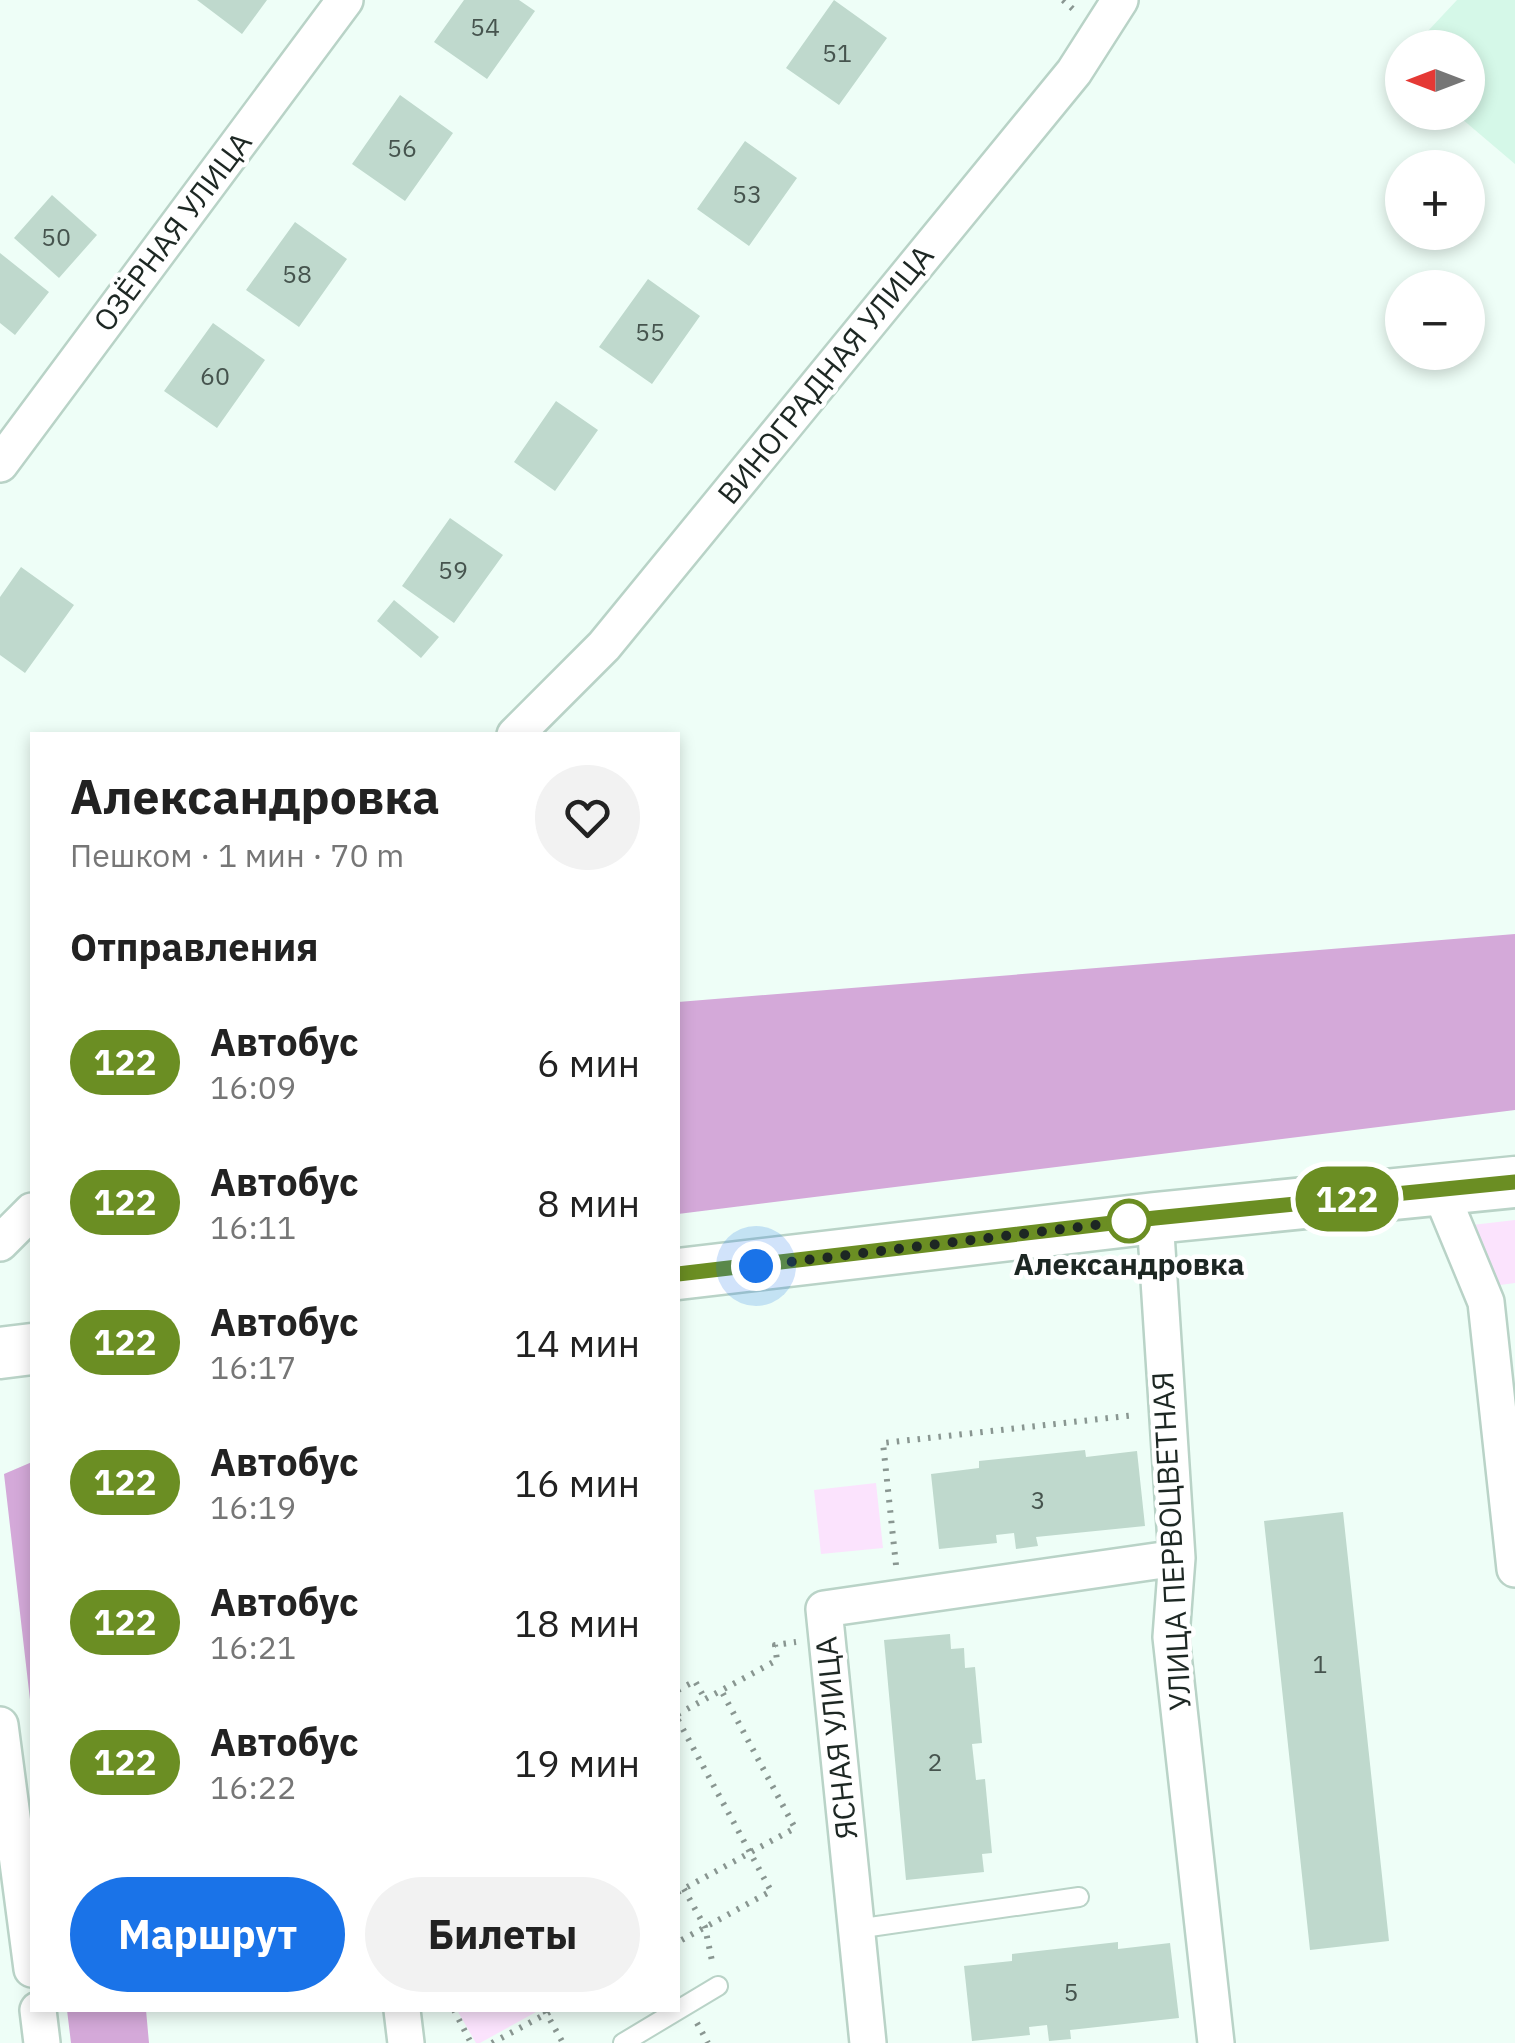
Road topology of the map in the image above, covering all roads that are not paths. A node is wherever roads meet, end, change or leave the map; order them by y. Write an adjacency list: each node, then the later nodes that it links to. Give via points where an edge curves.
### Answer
1 (346, 0): 3 (street, ОЗЁРНАЯ УЛИЦА)
2 (1120, 0): 4 (street, ВИНОГРАДНАЯ УЛИЦА, via 1074,72 604,646)
3 (0, 464)
4 (518, 732)
5 (1515, 1182): 6 (main road)
6 (1440, 1190): 8 (main road); 11 (street)
7 (30, 1213): 9 (street)
8 (1155, 1218): 10 (main road); 14 (street, УЛИЦА ПЕРВОЦВЕТНАЯ)
9 (0, 1243)
10 (680, 1274)
11 (1501, 1300): 15 (street)
12 (30, 1349): 13 (main road)
13 (0, 1352)
14 (1177, 1558): 18 (street, ЯСНАЯ УЛИЦА, via 824,1608); 29 (street, УЛИЦА ПЕРВОЦВЕТНАЯ, via 1171,1637)
15 (1515, 1569)
16 (0, 1725): 19 (street)
17 (1079, 1896): 18 (lane)
18 (856, 1929): 28 (street, ЯСНАЯ УЛИЦА)
19 (30, 1955)
20 (718, 1986): 21 (lane)
21 (680, 2009)
22 (38, 2012): 25 (street)
23 (402, 2012): 26 (street)
24 (674, 2012): 27 (lane)
25 (42, 2043)
26 (406, 2043)
27 (622, 2043)
28 (868, 2043)
29 (1216, 2043)

